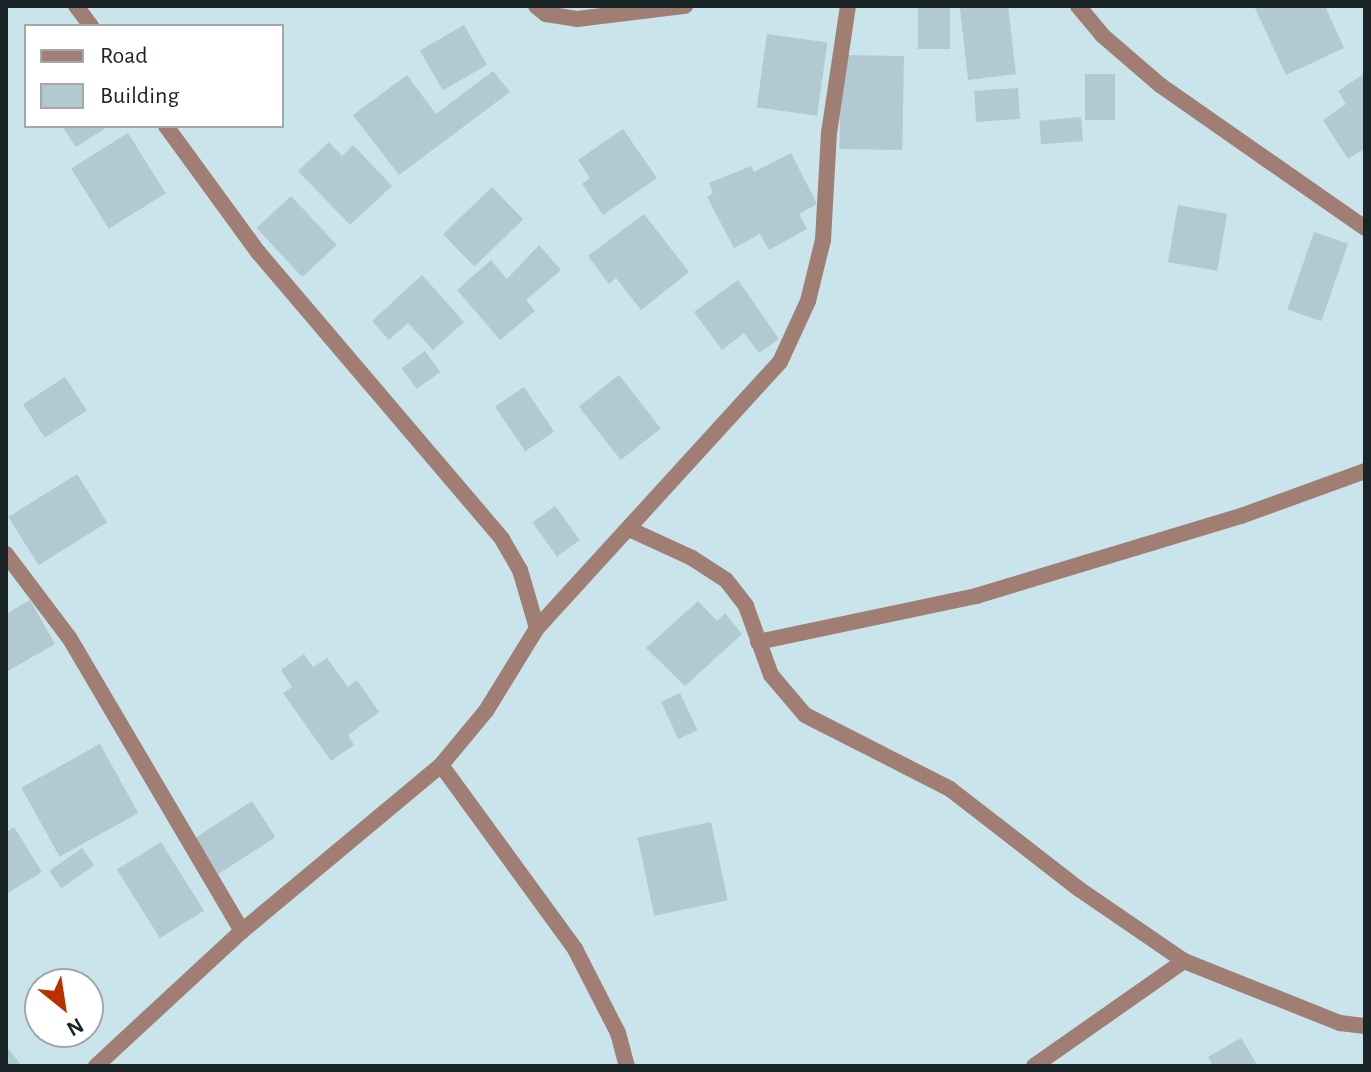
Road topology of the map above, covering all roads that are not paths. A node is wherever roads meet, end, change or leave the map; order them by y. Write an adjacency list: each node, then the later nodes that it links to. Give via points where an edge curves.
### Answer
1 (76, 6): 6 (street)
2 (536, 6): 3 (street, via 546,14 577,19)
3 (685, 6)
4 (848, 6): 10 (street, via 829,133 823,240 808,301 780,362)
5 (1078, 6): 8 (street, via 1102,35 1160,85)
6 (90, 24)
7 (167, 128): 12 (street, via 258,252 502,539 520,570)
8 (1365, 228)
9 (1365, 471): 13 (street, via 1241,516 976,596)
10 (629, 529): 12 (street); 13 (street, via 726,580 746,606)
11 (6, 554): 15 (street, via 70,639)
12 (537, 628): 14 (street, via 486,711)
13 (758, 642): 16 (street, via 771,675 805,715 950,789 1079,889)
14 (441, 765): 15 (street); 19 (street, via 575,949 618,1033)
15 (242, 931): 18 (street)
16 (1184, 961): 17 (street, via 1340,1023); 20 (street)
17 (1365, 1026)
18 (96, 1066)
19 (627, 1066)
20 (1034, 1066)

